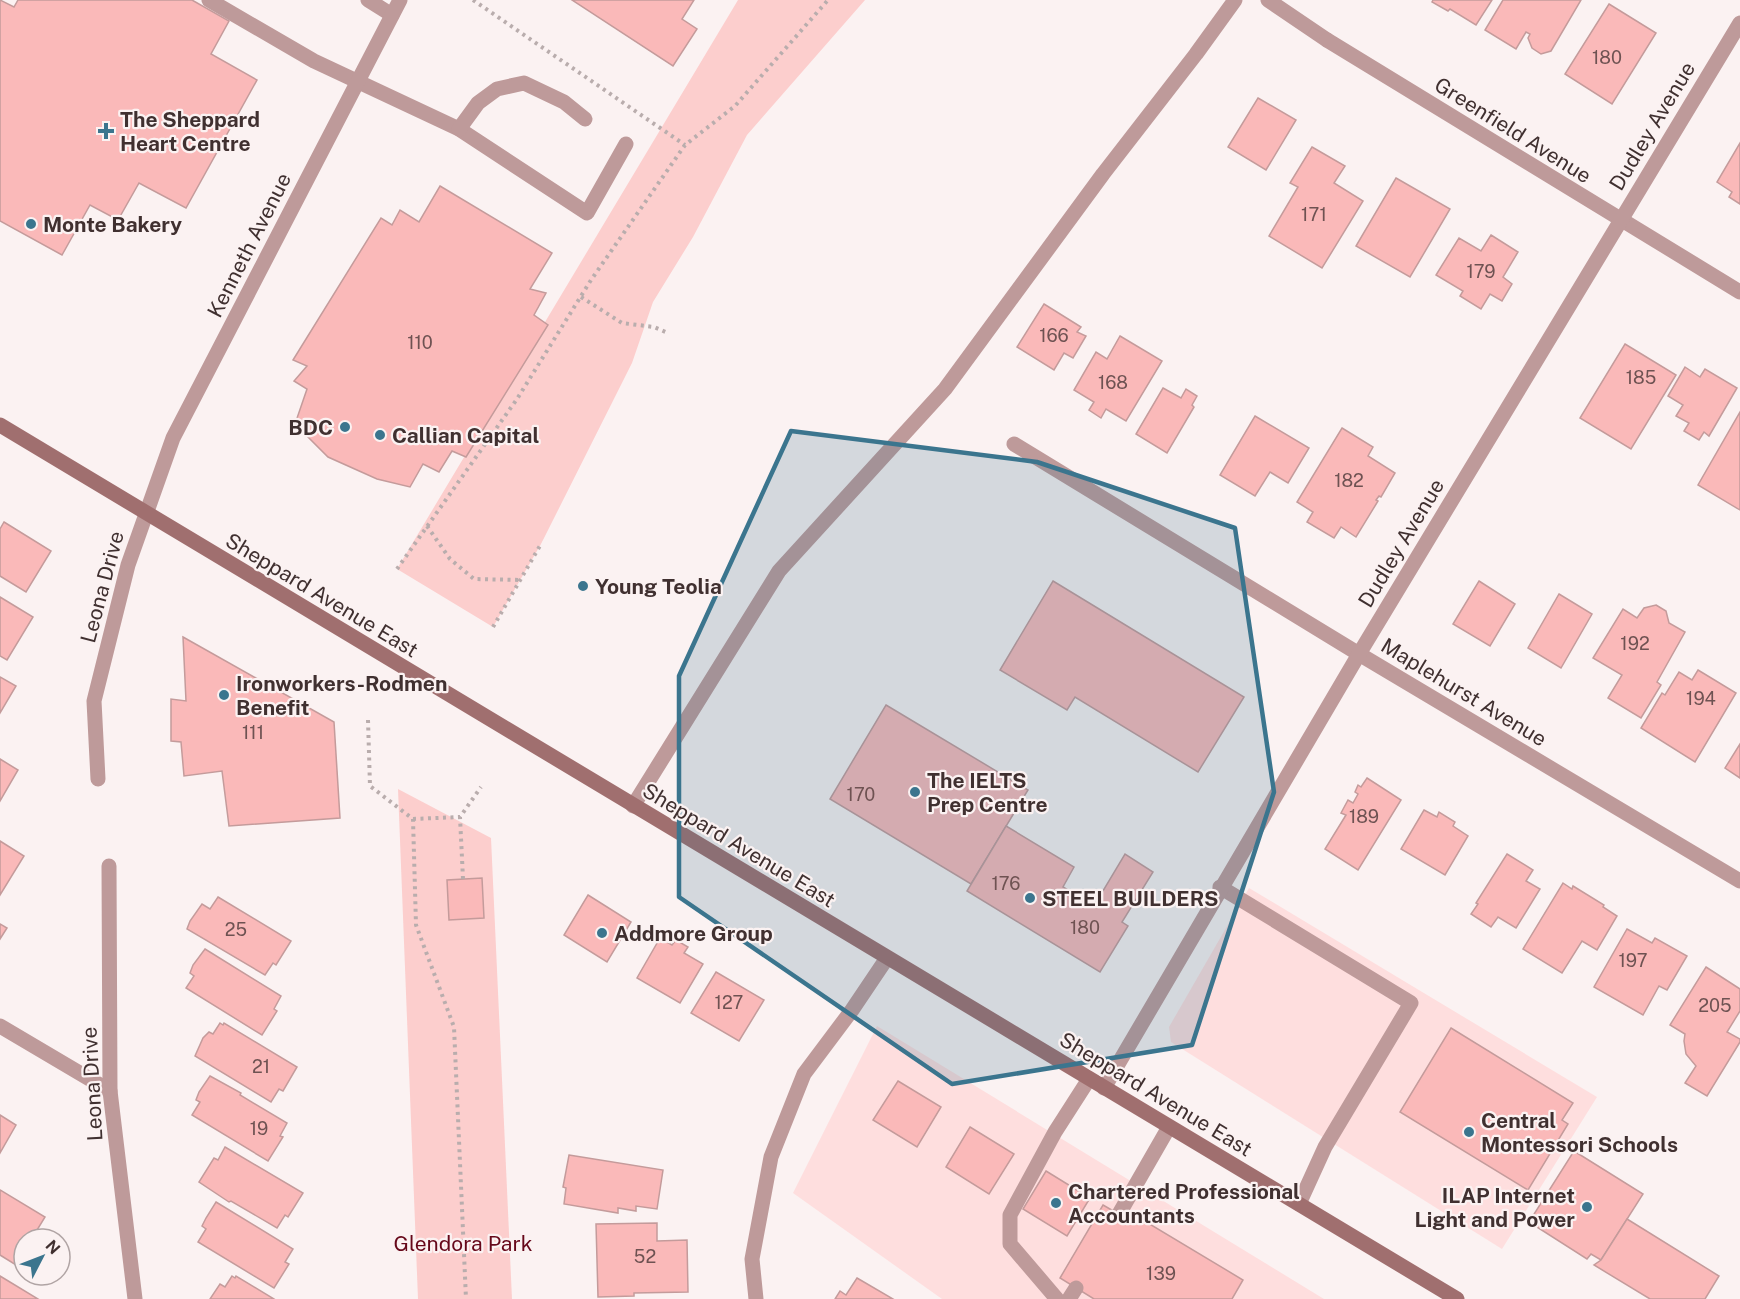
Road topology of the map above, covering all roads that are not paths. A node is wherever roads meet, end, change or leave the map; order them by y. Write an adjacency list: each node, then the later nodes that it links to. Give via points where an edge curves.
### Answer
1 (208, 0): 8 (street)
2 (368, 0): 6 (street)
3 (400, 0): 6 (street, Kenneth Avenue)
4 (1235, 0): 19 (street, via 945,389 779,571)
5 (1268, 0): 12 (street, Greenfield Avenue)
6 (392, 15): 8 (street, Kenneth Avenue)
7 (1740, 23): 12 (street, Dudley Avenue)
8 (357, 82): 10 (street); 16 (street, Kenneth Avenue, via 179,424)
9 (585, 119): 10 (street, via 564,102 524,83 497,89 478,103)
10 (459, 129): 11 (street, via 586,213)
11 (626, 144)
12 (1620, 220): 13 (street, Greenfield Avenue); 17 (street, Dudley Avenue)
13 (1740, 292)
14 (0, 425): 16 (main road, Sheppard Avenue East)
15 (1014, 444): 17 (street, Maplehurst Avenue)
16 (145, 513): 18 (street, Leona Drive, via 94,701); 19 (main road, Sheppard Avenue East)
17 (1359, 654): 21 (street, Maplehurst Avenue); 22 (street, Dudley Avenue)
18 (98, 779)
19 (633, 806): 23 (main road, Sheppard Avenue East)
20 (110, 866): 27 (street, Leona Drive)
21 (1740, 881)
22 (1220, 887): 26 (street, Dudley Avenue); 29 (street, via 1411,1003 1325,1148)
23 (887, 958): 25 (main road, Sheppard Avenue East); 32 (street, via 804,1074 771,1157 752,1259)
24 (0, 1026): 27 (street)
25 (1089, 1079): 26 (main road, Sheppard Avenue East); 33 (street, via 1010,1215 1010,1244)
26 (1104, 1088): 28 (main road, Sheppard Avenue East)
27 (110, 1091): 31 (street, Leona Drive)
28 (1169, 1127): 29 (main road, Sheppard Avenue East); 30 (street)
29 (1299, 1204): 34 (main road, Sheppard Avenue East)
30 (1119, 1214)
31 (135, 1299)
32 (756, 1299)
33 (1057, 1299)
34 (1457, 1299)

